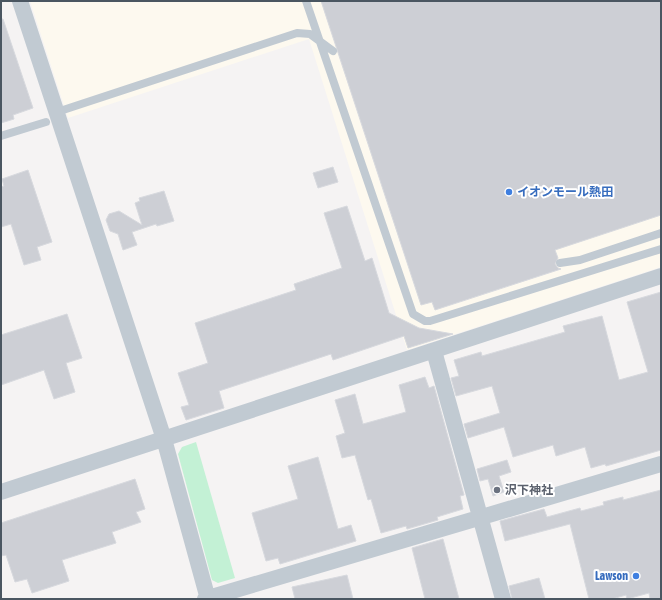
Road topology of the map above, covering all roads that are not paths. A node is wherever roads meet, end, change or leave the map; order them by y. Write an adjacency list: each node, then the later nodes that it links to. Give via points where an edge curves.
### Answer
1 (20, 1): 5 (street)
2 (306, 1): 3 (lane)
3 (318, 38): 4 (lane); 5 (lane, via 310,34 297,33); 8 (lane, via 410,308 419,319 437,319)
4 (333, 51)
5 (51, 117): 6 (lane); 12 (street)
6 (1, 136)
7 (661, 233): 9 (lane, via 580,260)
8 (661, 249)
9 (560, 263)
10 (661, 276): 11 (street)
11 (434, 351): 12 (street); 15 (street)
12 (164, 439): 14 (street); 16 (street)
13 (661, 464): 15 (street)
14 (1, 492)
15 (481, 518): 16 (street); 17 (street)
16 (207, 599)
17 (503, 599)

